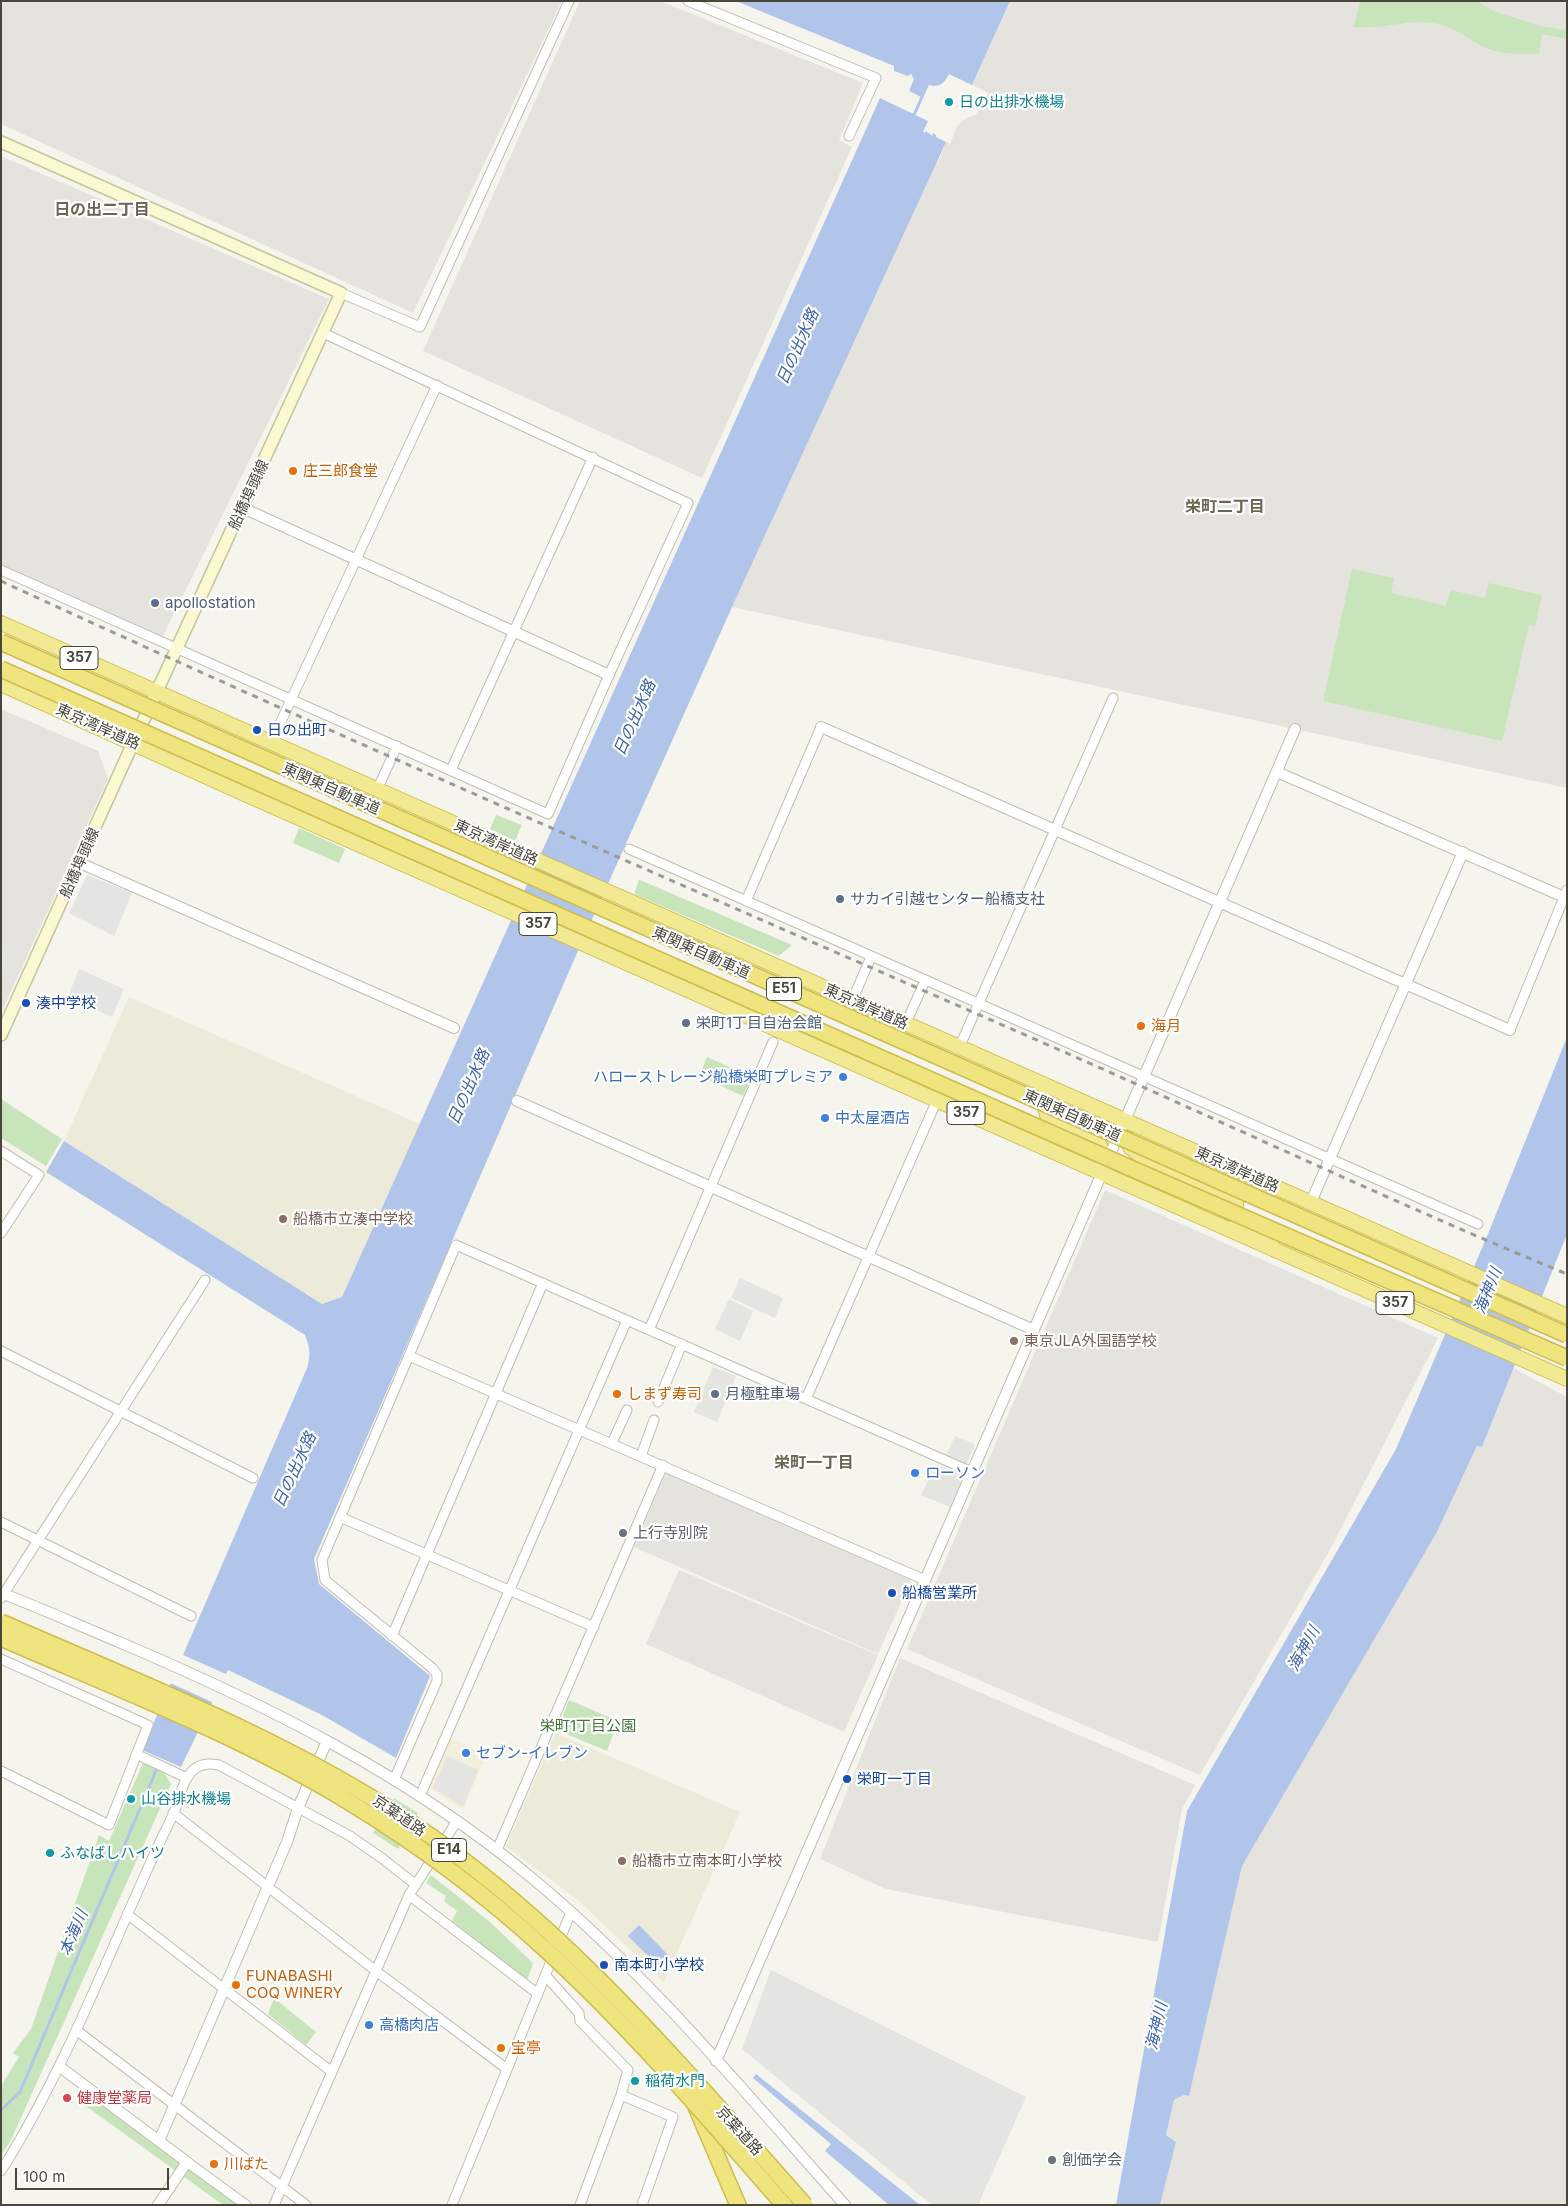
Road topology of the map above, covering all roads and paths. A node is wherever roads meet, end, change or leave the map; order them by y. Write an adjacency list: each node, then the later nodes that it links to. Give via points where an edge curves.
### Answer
1 (569, 1): 5 (street, via 420,327)
2 (688, 1): 3 (street, via 876,78)
3 (849, 136)
4 (1, 142): 5 (main road)
5 (341, 293): 6 (main road, 船橋埠頭線)
6 (323, 333): 7 (street); 9 (main road, 船橋埠頭線)
7 (437, 385): 8 (street); 10 (street)
8 (593, 457): 13 (street); 17 (street, via 688,503)
9 (243, 508): 10 (street); 15 (main road, 船橋埠頭線)
10 (355, 559): 13 (street); 21 (street)
11 (1, 570): 15 (street)
12 (1, 623): 19 (highway, 東京湾岸道路 / 357)
13 (515, 632): 17 (street); 27 (street)
14 (1, 642): 68 (highway, 東関東自動車道 / E51, bridge)
15 (178, 649): 19 (main road, 船橋埠頭線); 21 (street)
16 (1, 669): 72 (highway, 東関東自動車道 / E51, bridge)
17 (609, 675): 27 (street, via 548,814)
18 (1, 684): 24 (highway, 東京湾岸道路 / 357)
19 (157, 692): 24 (main road, 船橋埠頭線); 25 (highway, 東京湾岸道路 / 357)
20 (1114, 698): 30 (street)
21 (291, 700): 25 (street); 26 (street)
22 (822, 728): 30 (street); 35 (street)
23 (1295, 729): 28 (street)
24 (133, 743): 33 (main road, 船橋埠頭線); 50 (highway, 東京湾岸道路 / 357)
25 (271, 743): 29 (highway, 東京湾岸道路 / 357)
26 (397, 746): 27 (street); 29 (street)
27 (451, 770)
28 (1277, 772): 32 (street); 36 (street)
29 (377, 790): 40 (highway, 東京湾岸道路 / 357)
30 (1055, 830): 36 (street); 41 (street)
31 (629, 849): 35 (street)
32 (1463, 852): 34 (street); 39 (street)
33 (80, 863): 43 (street); 45 (main road, 船橋埠頭線)
34 (1566, 894): 44 (street)
35 (746, 901): 37 (street)
36 (1221, 903): 39 (street); 49 (street)
37 (871, 957): 38 (street); 40 (street)
38 (925, 980): 41 (street); 42 (street)
39 (1404, 984): 44 (street); 54 (street)
40 (852, 1002): 42 (highway, 東京湾岸道路 / 357)
41 (978, 1004): 47 (street); 49 (street)
42 (905, 1025): 47 (highway, 東京湾岸道路 / 357)
43 (454, 1028)
44 (1510, 1030)
45 (1, 1036)
46 (773, 1042): 56 (street)
47 (959, 1048): 48 (highway, 東京湾岸道路 / 357)
48 (981, 1058): 52 (highway, 東京湾岸道路 / 357); 55 (highway, via 984,1065 1041,1094 1050,1120 1095,1139 1103,1153)
49 (1144, 1078): 52 (street); 54 (street)
50 (937, 1100): 55 (highway, 東京湾岸道路 / 357); 61 (street)
51 (518, 1101): 56 (street)
52 (1125, 1120): 55 (street); 57 (highway, 東京湾岸道路 / 357); 60 (highway, via 1130,1147 1138,1154 1232,1196 1236,1204 1235,1218 1265,1236)
53 (1, 1151): 59 (street, via 39,1175)
54 (1329, 1159): 57 (street); 58 (street)
55 (1102, 1174): 60 (highway, 東京湾岸道路 / 357); 67 (street)
56 (710, 1186): 61 (street); 66 (street)
57 (1311, 1202): 64 (highway, 東京湾岸道路 / 357)
58 (1478, 1224)
59 (1, 1233)
60 (1276, 1251): 73 (highway, 東京湾岸道路 / 357)
61 (868, 1256): 67 (street); 77 (street)
62 (205, 1280): 80 (street)
63 (543, 1283): 65 (street); 71 (street, via 456,1245); 76 (street)
64 (1564, 1315)
65 (627, 1320): 66 (street); 82 (street)
66 (649, 1330): 69 (street)
67 (1034, 1330): 86 (street)
68 (1567, 1335)
69 (682, 1344): 77 (street); 78 (street)
70 (1, 1351): 80 (street)
71 (409, 1356): 76 (street); 88 (street)
72 (1567, 1358)
73 (1538, 1366): 74 (highway, 東京湾岸道路 / 357); 75 (highway, 東京湾岸道路 / 357, via 1552,1379)
74 (1567, 1379)
75 (1567, 1386)
76 (496, 1393): 82 (street); 91 (street)
77 (806, 1399): 86 (street)
78 (658, 1402)
79 (627, 1410): 83 (street)
80 (120, 1412): 87 (street); 90 (street)
81 (654, 1420): 84 (street)
82 (580, 1429): 83 (street); 93 (street)
83 (612, 1443): 84 (street)
84 (641, 1456): 85 (street)
85 (663, 1465): 92 (street); 97 (street)
86 (972, 1472): 92 (street)
87 (253, 1478)
88 (340, 1517): 91 (street); 98 (street, via 322,1560 325,1580)
89 (1, 1522): 90 (street)
90 (37, 1540): 94 (street); 95 (street)
91 (427, 1554): 93 (street); 98 (street)
92 (925, 1580): 121 (street)
93 (511, 1591): 97 (street); 106 (street)
94 (2, 1595): 101 (street, via 224,1688)
95 (192, 1616)
96 (1, 1622): 141 (highway, 京葉道路 / E14, bridge, via 227,1720 364,1793 456,1855 556,1938 614,1994)
97 (594, 1627): 110 (street)
98 (392, 1636): 105 (street, via 437,1674 437,1681)
99 (1, 1638): 127 (highway, 京葉道路 / E14, bridge, via 221,1734 306,1778 400,1835 439,1862 545,1949)
100 (1, 1659): 102 (street, via 148,1726)
101 (327, 1741): 105 (street); 107 (street)
102 (136, 1754): 103 (street, via 110,1825); 104 (street)
103 (1, 1771)
104 (187, 1778): 107 (street, via 200,1765 218,1765); 108 (street)
105 (394, 1780): 106 (street)
106 (420, 1796): 109 (street)
107 (298, 1808): 111 (street, via 350,1836); 112 (street)
108 (174, 1813): 112 (street); 115 (street)
109 (457, 1821): 110 (street); 111 (street)
110 (497, 1850): 114 (street)
111 (416, 1884): 113 (street)
112 (269, 1885): 116 (street); 118 (street)
113 (409, 1895): 116 (street); 119 (street)
114 (571, 1912): 117 (street); 121 (street, via 652,1990)
115 (127, 1914): 118 (street); 120 (street)
116 (376, 1971): 123 (street); 124 (street)
117 (546, 1976): 119 (street); 125 (street, via 579,2013 580,2021 627,2068)
118 (225, 1988): 124 (street); 126 (street)
119 (538, 1994): 123 (street)
120 (76, 2030): 122 (street); 126 (street)
121 (716, 2061): 142 (street)
122 (60, 2067): 128 (street); 130 (street)
123 (508, 2069): 136 (street)
124 (332, 2072): 131 (street)
125 (621, 2095): 137 (street); 138 (street, via 673,2117)
126 (175, 2104): 128 (street); 131 (street)
127 (695, 2104): 139 (highway); 140 (highway, 京葉道路 / E14, bridge)
128 (160, 2141): 129 (street)
129 (187, 2162): 132 (street); 133 (street)
130 (1, 2171)
131 (282, 2187): 134 (street); 135 (street)
132 (158, 2205)
133 (246, 2205)
134 (274, 2205)
135 (306, 2205)
136 (452, 2205)
137 (580, 2205)
138 (642, 2205)
139 (738, 2205)
140 (784, 2205)
141 (805, 2205)
142 (845, 2205)

